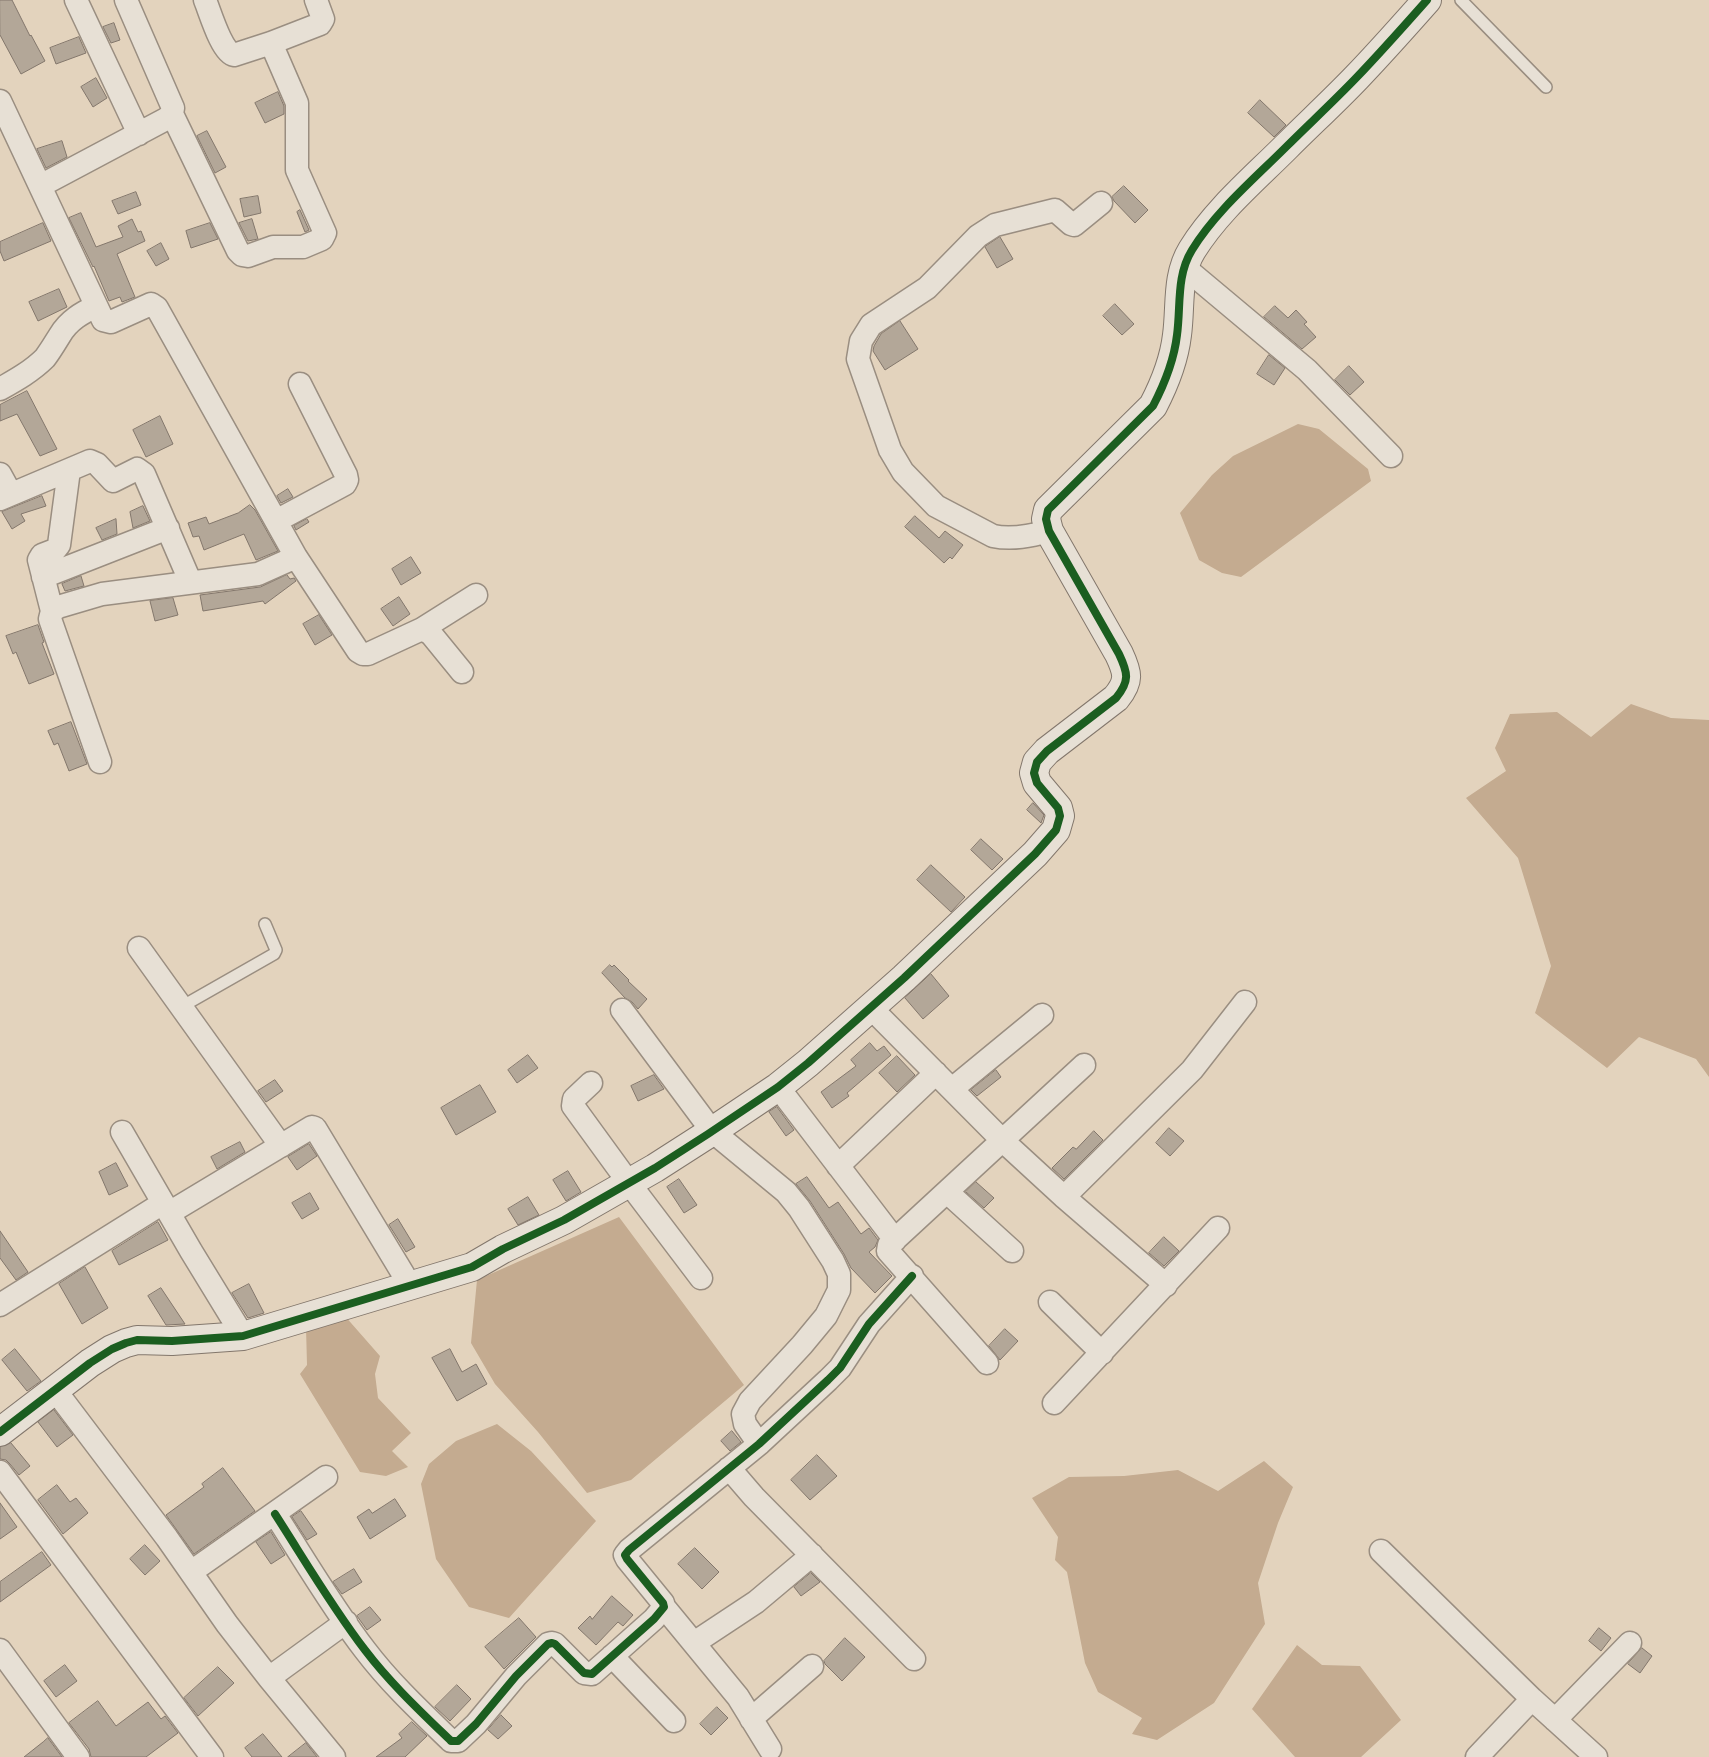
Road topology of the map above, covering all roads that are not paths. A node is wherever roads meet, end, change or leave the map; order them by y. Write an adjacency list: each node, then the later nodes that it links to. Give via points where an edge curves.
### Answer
1 (76, 0): 11 (street)
2 (126, 0): 10 (street, via 173,108)
3 (205, 0): 7 (street, via 229,53)
4 (316, 0): 7 (street, via 323,19 320,24)
5 (1428, 0): 14 (street, via 1356,78 1212,223)
6 (1462, 0): 8 (lane)
7 (271, 43): 10 (street, via 297,103 297,170 325,233 322,239 303,247 273,247 242,255)
8 (1546, 87)
9 (0, 101): 12 (street)
10 (172, 114): 11 (street)
11 (139, 134): 12 (street)
12 (40, 186): 15 (street)
13 (1101, 203): 24 (street, via 1074,225 1055,210 995,225 978,236 927,288 871,325 858,350 858,359 890,450 903,472 925,496 936,506 993,536 1017,537)
14 (1184, 267): 18 (street, via 1307,370); 24 (street, via 1174,358 1164,385 1153,406 1048,510)
15 (96, 306): 17 (street, via 72,320 34,368); 22 (street, via 103,320 111,322 155,305)
16 (300, 384): 22 (street, via 347,480)
17 (0, 389)
18 (1391, 456)
19 (69, 470): 21 (street); 23 (street, via 94,462 113,481 141,470); 26 (street, via 59,545 40,557)
20 (0, 474): 21 (street)
21 (6, 496)
22 (276, 522): 25 (street)
23 (168, 528): 26 (street); 27 (street)
24 (1049, 532): 37 (street, via 1119,654 1127,680 1116,698 1037,762 1034,773 1037,783 1058,808 1060,816 1056,830 1013,876)
25 (296, 557): 27 (street, via 258,574); 30 (street, via 363,654)
26 (43, 577): 29 (street)
27 (190, 581): 29 (street, via 96,595)
28 (476, 595): 30 (street)
29 (52, 611): 32 (street, via 50,618)
30 (422, 628): 31 (street, via 431,634)
31 (462, 672)
32 (100, 762)
33 (265, 924): 36 (lane, via 276,950 274,954)
34 (139, 948): 36 (street)
35 (1245, 1002): 52 (street, via 1192,1070)
36 (181, 1007): 48 (street)
37 (872, 1008): 41 (street); 43 (street)
38 (622, 1010): 45 (street)
39 (1042, 1015): 44 (street)
40 (1084, 1065): 47 (street)
41 (936, 1073): 44 (street); 49 (street)
42 (591, 1082): 50 (street, via 574,1099 573,1106)
43 (778, 1087): 45 (street); 49 (street)
44 (952, 1089): 47 (street)
45 (712, 1131): 50 (street); 69 (street, via 786,1192 811,1224 839,1274 839,1290 826,1316 750,1401 743,1414 745,1424)
46 (122, 1132): 53 (street)
47 (1002, 1140): 51 (street); 52 (street)
48 (281, 1146): 53 (street); 60 (street, via 315,1128)
49 (838, 1166): 55 (street)
50 (628, 1183): 58 (street); 60 (street, via 472,1267)
51 (947, 1192): 55 (street); 56 (street)
52 (1064, 1197): 59 (street)
53 (166, 1208): 62 (street); 63 (street)
54 (1218, 1228): 59 (street)
55 (895, 1240): 57 (street, via 889,1246 890,1255)
56 (1012, 1252)
57 (912, 1276): 65 (street); 69 (street, via 870,1324 840,1368)
58 (700, 1278)
59 (1166, 1285): 64 (street)
60 (411, 1287): 63 (street)
61 (1050, 1302): 64 (street)
62 (0, 1305)
63 (243, 1336): 66 (street, via 126,1343 98,1358)
64 (1102, 1353): 67 (street)
65 (987, 1363)
66 (55, 1390): 68 (street); 76 (street)
67 (1054, 1404)
68 (0, 1432)
69 (760, 1444): 70 (street)
70 (729, 1468): 75 (street); 77 (street, via 625,1555)
71 (0, 1472): 92 (street)
72 (326, 1477): 73 (street)
73 (274, 1514): 76 (street); 78 (street)
74 (1381, 1550): 86 (street)
75 (812, 1554): 79 (street, via 756,1602); 83 (street)
76 (191, 1572): 85 (street)
77 (664, 1607): 79 (street); 82 (street)
78 (346, 1622): 82 (street, via 366,1651 416,1707 454,1742 470,1730 548,1644 556,1644 588,1674); 85 (street)
79 (694, 1643): 87 (street, via 738,1697)
80 (1630, 1643): 88 (street)
81 (0, 1650): 91 (street)
82 (612, 1656): 89 (street)
83 (914, 1659)
84 (812, 1666): 87 (street)
85 (269, 1678): 93 (street)
86 (1532, 1699): 88 (street); 94 (street)
87 (751, 1719): 90 (street)
88 (1556, 1720): 95 (street)
89 (674, 1721)
90 (770, 1749)
91 (78, 1757)
92 (212, 1757)
93 (334, 1757)
94 (1477, 1757)
95 (1596, 1757)

